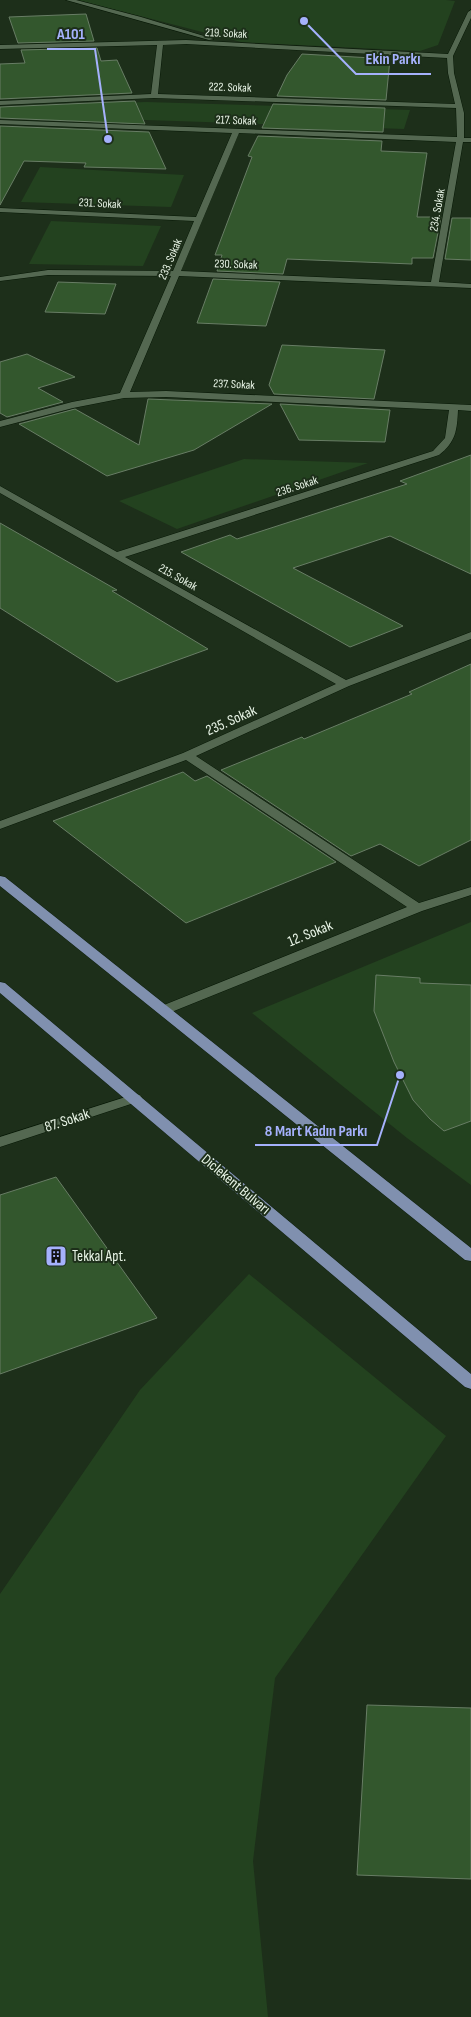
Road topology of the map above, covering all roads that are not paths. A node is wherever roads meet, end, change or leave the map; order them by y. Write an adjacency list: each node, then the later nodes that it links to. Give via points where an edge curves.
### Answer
1 (69, 0): 4 (street)
2 (471, 12): 6 (street)
3 (160, 43): 4 (street, 219. Sokak); 5 (street, 219. Sokak); 7 (street)
4 (228, 44): 6 (street, 219. Sokak)
5 (0, 47)
6 (450, 56): 9 (street, 234. Sokak, via 451,73 460,92)
7 (154, 96): 8 (street, 222. Sokak); 9 (street, 222. Sokak)
8 (0, 103)
9 (460, 106): 12 (street, 234. Sokak)
10 (0, 122): 11 (street, 217. Sokak)
11 (236, 131): 12 (street, 217. Sokak); 15 (street, 233. Sokak)
12 (460, 140): 13 (street, 217. Sokak); 18 (street, 234. Sokak)
13 (471, 140)
14 (0, 210): 15 (street, 231. Sokak)
15 (199, 219): 16 (street, 233. Sokak)
16 (176, 273): 17 (street, 230. Sokak, via 56,273); 18 (street, 230. Sokak); 20 (street, 233. Sokak)
17 (0, 279)
18 (436, 284): 19 (street, 230. Sokak)
19 (471, 286)
20 (124, 395): 21 (street, 237. Sokak, via 176,394); 23 (street, 237. Sokak)
21 (454, 408): 22 (street, 237. Sokak); 25 (street, 236. Sokak, via 452,434 447,445 436,453)
22 (471, 408)
23 (0, 424)
24 (0, 488): 25 (street, 215. Sokak)
25 (116, 556): 27 (street, 215. Sokak)
26 (471, 635): 27 (street, 235. Sokak)
27 (345, 684): 28 (street, 235. Sokak)
28 (187, 756): 29 (street, 235. Sokak); 32 (street)
29 (0, 825)
30 (0, 880): 34 (main road)
31 (471, 891): 32 (street, 12. Sokak)
32 (417, 908): 34 (street, 12. Sokak)
33 (0, 986): 35 (main road, Diclekent Bulvarı)
34 (164, 1010): 37 (main road)
35 (135, 1098): 36 (street, 87. Sokak); 38 (main road, Diclekent Bulvarı)
36 (0, 1142)
37 (471, 1256)
38 (471, 1383)

